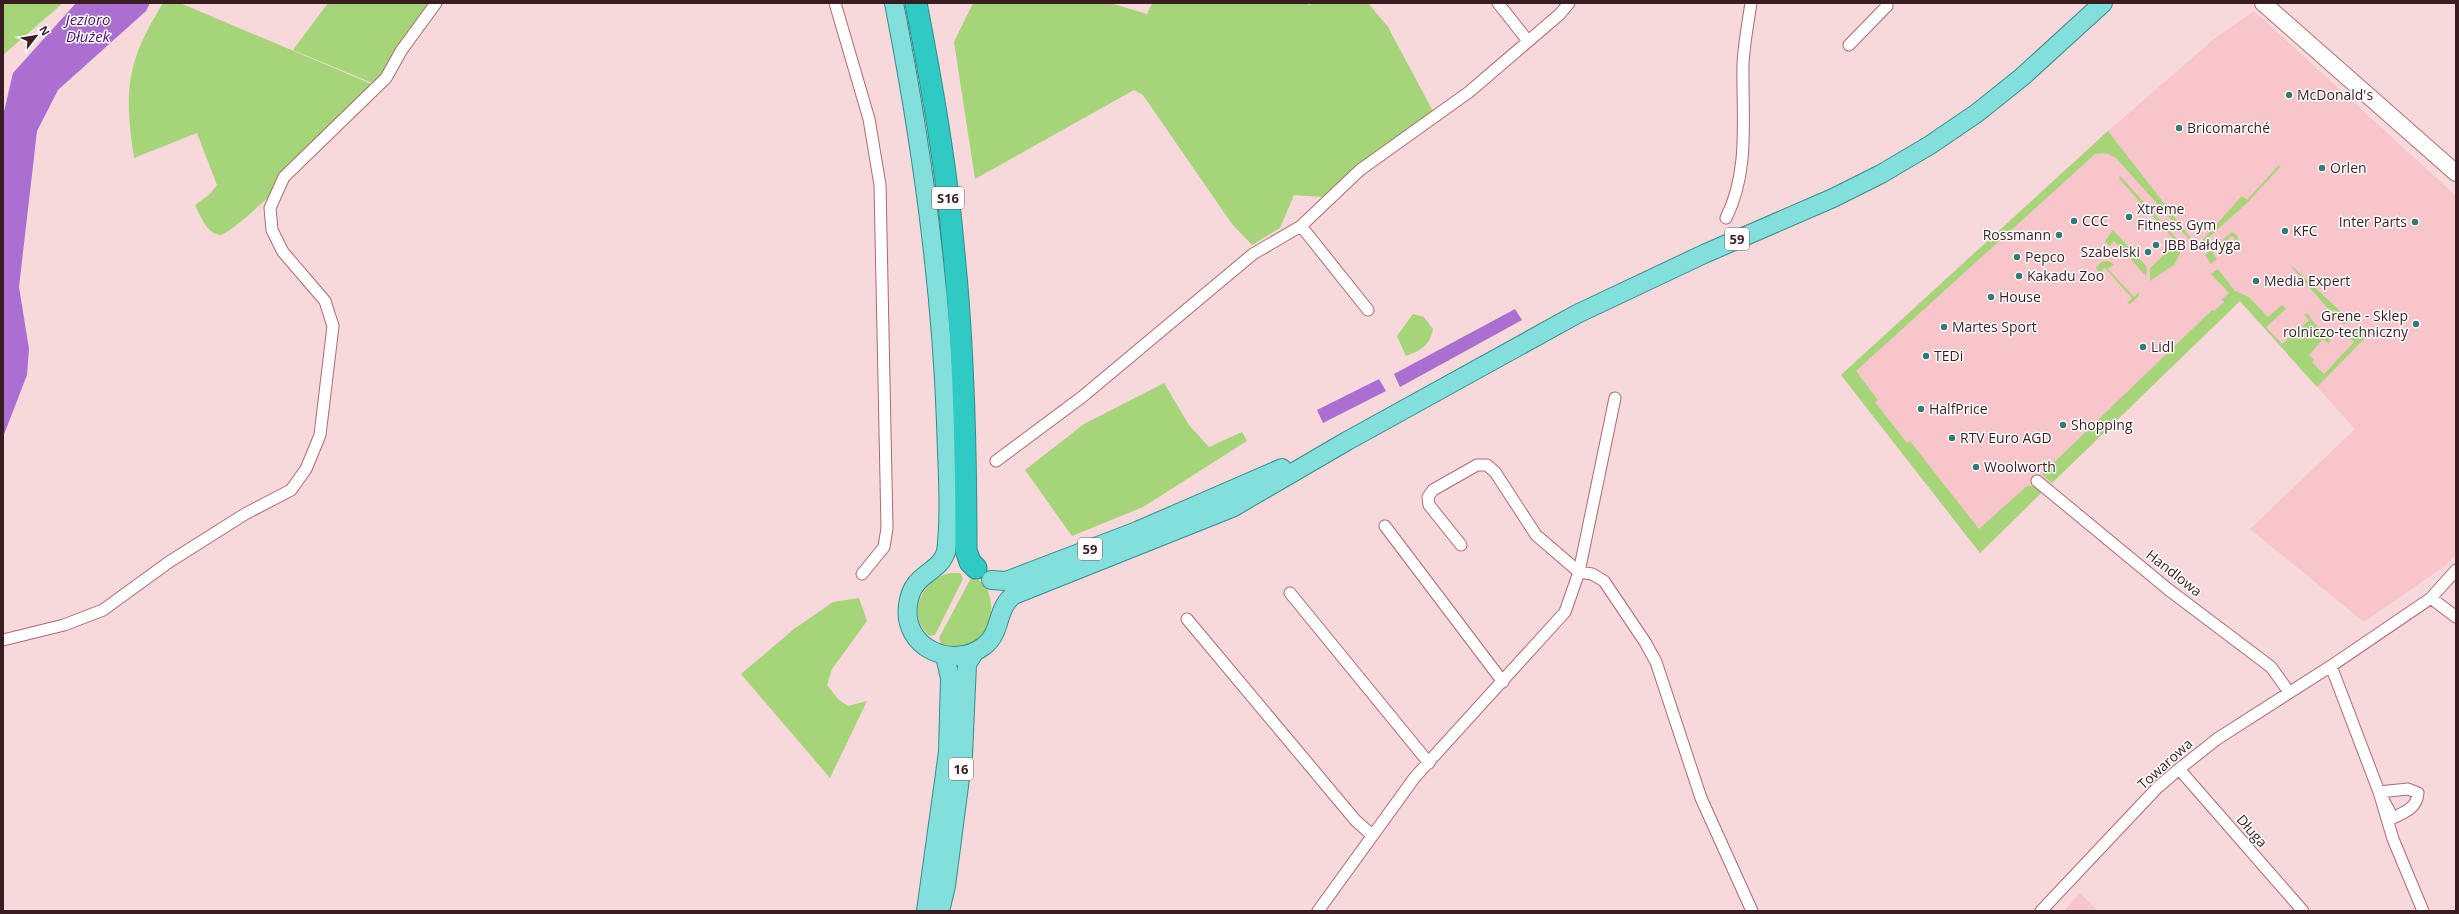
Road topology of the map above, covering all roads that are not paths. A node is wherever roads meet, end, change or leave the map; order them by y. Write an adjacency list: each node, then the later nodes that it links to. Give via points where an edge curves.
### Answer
1 (436, 3): 33 (street, via 401,51 386,78 284,177 270,208 272,230 283,252 325,301 333,326 320,435 306,469 291,490 246,514 169,562 103,610 64,625)
2 (835, 3): 26 (street, via 869,119 878,162 880,192 888,528 884,548)
3 (894, 3): 23 (main road, S16, via 922,166 941,326 946,434 946,546 944,557)
4 (916, 3): 27 (highway, S16, via 944,164 954,253 964,395 966,550 970,562)
5 (1498, 3): 11 (street)
6 (1569, 3): 11 (street)
7 (1751, 3): 14 (street, via 1743,62 1742,166 1737,193)
8 (1886, 3): 12 (street, via 1887,6)
9 (2103, 3): 18 (main road, 59, via 2022,77 1977,113 1881,174 1577,314)
10 (2263, 3): 13 (street)
11 (1528, 41): 15 (street, via 1469,92 1360,170)
12 (1849, 45)
13 (2456, 173)
14 (1726, 218)
15 (1301, 226): 16 (street); 19 (street, via 1253,254 1082,397)
16 (1368, 310)
17 (1615, 398): 25 (street)
18 (1347, 440): 27 (main road, 59, via 1101,545 1006,581); 30 (main road, 59, via 1232,508 1014,595 1004,604)
19 (996, 461)
20 (2037, 481): 38 (street, Handlowa, via 2169,590 2271,667)
21 (1385, 526): 37 (street)
22 (1461, 546): 25 (street, via 1428,504 1428,497 1433,490 1477,465 1487,465 1495,472 1536,535)
23 (936, 567): 27 (main road, 16, via 960,563); 35 (main road, 16, via 925,574 913,589 908,619 920,642 930,650)
24 (2456, 570): 29 (street, Towarowa)
25 (1580, 572): 37 (street, via 1565,612); 45 (street, via 1592,574 1604,581 1656,662 1701,798)
26 (862, 574)
27 (983, 574): 30 (main road, 16, via 999,594)
28 (1290, 593): 39 (street)
29 (2431, 598): 31 (street); 36 (street, Towarowa)
30 (1002, 610): 34 (main road, 16, via 1000,623 994,635 986,645)
31 (2456, 617)
32 (1187, 619): 41 (street, via 1356,821)
33 (3, 640)
34 (974, 653): 35 (main road, 16, via 955,657); 43 (main road, 16, via 967,664 963,755 946,886)
35 (945, 656): 42 (main road, 16, via 950,678 948,752)
36 (2331, 666): 38 (street, Towarowa); 48 (street, via 2379,792 2392,839)
37 (1503, 682): 39 (street)
38 (2289, 692): 40 (street, Towarowa, via 2217,739)
39 (1429, 763): 41 (street, via 1415,777)
40 (2178, 769): 46 (street, Towarowa); 47 (street, Długa)
41 (1372, 835): 44 (street)
42 (926, 911)
43 (940, 911)
44 (1318, 911)
45 (1752, 911)
46 (2041, 911)
47 (2303, 911)
48 (2423, 911)

